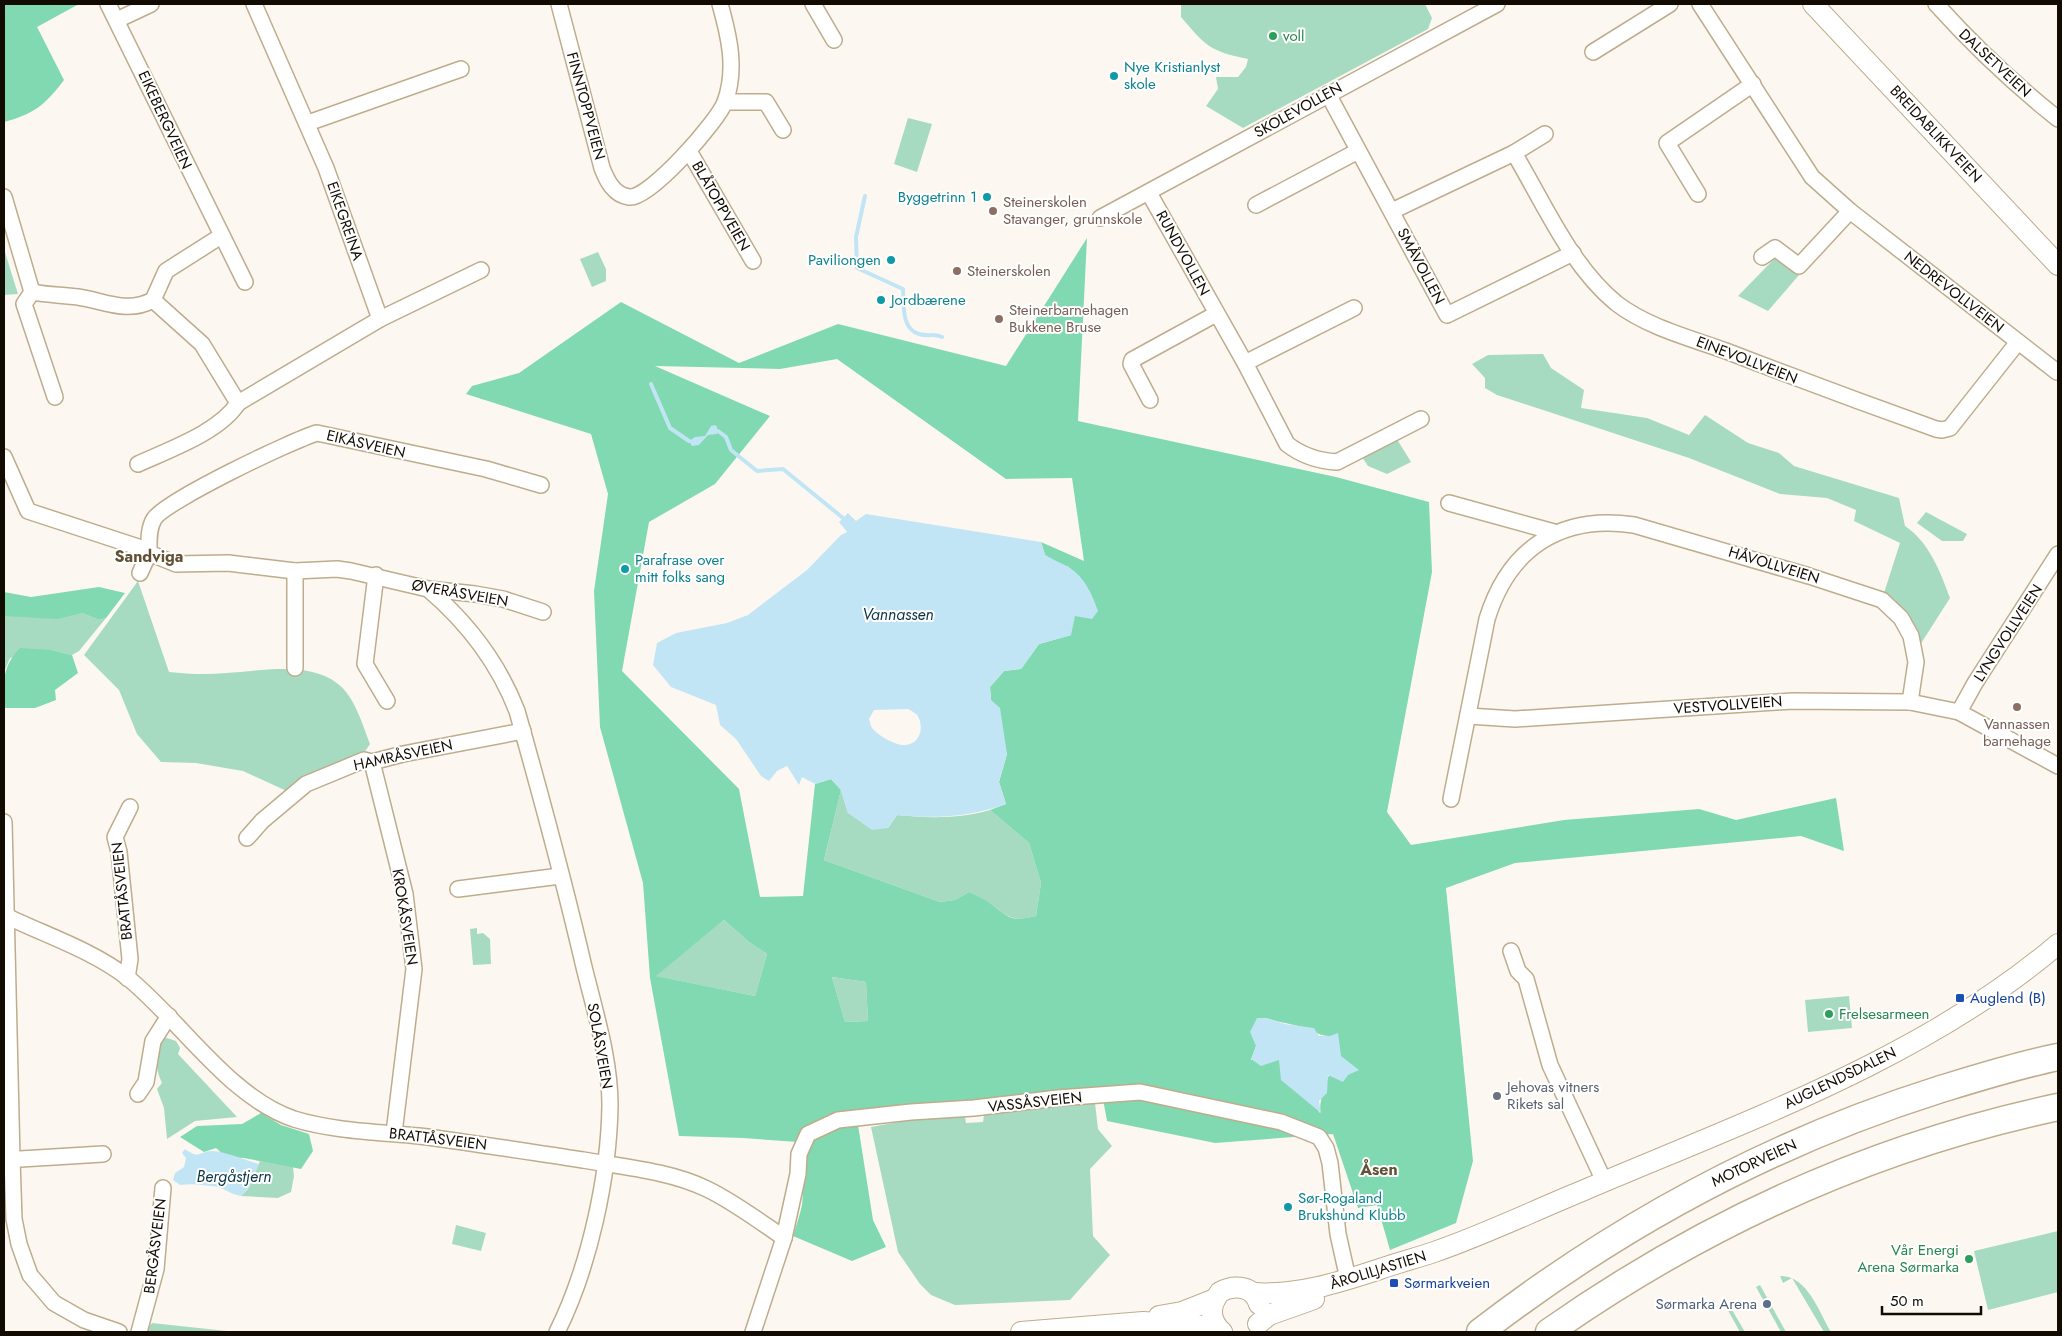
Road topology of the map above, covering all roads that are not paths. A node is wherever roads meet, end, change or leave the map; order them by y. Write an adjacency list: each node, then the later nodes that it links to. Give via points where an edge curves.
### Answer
1 (108, 4): 12 (street, EIKEBERGVEIEN)
2 (151, 4): 12 (street)
3 (254, 4): 20 (street, EIKEGREINA)
4 (559, 4): 29 (street, FINNTOPPVEIEN, via 602,168 614,190)
5 (720, 4): 18 (street, BLÅTOPPVEIEN, via 732,65)
6 (813, 4): 13 (street)
7 (1497, 4): 17 (street, SKOLEVOLLEN)
8 (1670, 4): 14 (street)
9 (1700, 4): 16 (street, NEDREVOLLVEIEN)
10 (1813, 4): 39 (main road, BREIDABLIKKVEIEN)
11 (1936, 4): 19 (street, DALSETVEIEN, via 1983,53)
12 (117, 20): 35 (street, EIKEBERGVEIEN)
13 (834, 40)
14 (1593, 52)
15 (461, 70): 20 (street)
16 (1753, 84): 27 (street, via 1667,144); 32 (street, NEDREVOLLVEIEN, via 1812,177)
17 (1328, 94): 24 (street, SMÅVOLLEN); 26 (street, SKOLEVOLLEN)
18 (725, 102): 21 (street, via 766,102); 23 (street, BLÅTOPPVEIEN)
19 (2058, 119)
20 (308, 123): 46 (street, EIKEGREINA)
21 (783, 130)
22 (1545, 134): 25 (street)
23 (689, 151): 29 (street, BLÅTOPPVEIEN, via 646,190); 38 (street, BLÅTOPPVEIEN)
24 (1358, 151): 30 (street); 31 (street, SMÅVOLLEN)
25 (1514, 153): 31 (street); 36 (street, EINEVOLLVEIEN)
26 (1149, 193): 33 (street, SKOLEVOLLEN); 45 (street, RUNDVOLLEN)
27 (1698, 194)
28 (4, 197): 34 (street)
29 (630, 197)
30 (1256, 205)
31 (1392, 211): 36 (street, SMÅVOLLEN, via 1447,315)
32 (1850, 211): 37 (street, via 1799,266 1775,248); 47 (street, NEDREVOLLVEIEN)
33 (1100, 218)
34 (8, 235): 42 (street)
35 (222, 236): 41 (street, EIKEBERGVEIEN); 43 (street, via 166,271)
36 (1573, 253): 47 (street, EINEVOLLVEIEN, via 1616,303 1636,316 1842,396 1942,430 1950,428)
37 (1762, 257)
38 (753, 261)
39 (2058, 265)
40 (481, 270): 46 (street)
41 (245, 282)
42 (32, 292): 43 (street, via 79,297 123,307); 50 (street, via 24,304)
43 (153, 300): 52 (street, via 202,344)
44 (1354, 308): 48 (street)
45 (1216, 314): 48 (street, RUNDVOLLEN); 51 (street, RUNDVOLLEN, via 1132,360 1131,364)
46 (380, 320): 52 (street)
47 (2018, 342): 49 (street, NEDREVOLLVEIEN)
48 (1245, 363): 53 (street, RUNDVOLLEN, via 1287,444 1298,453 1337,462)
49 (2058, 372)
50 (54, 397)
51 (1150, 400)
52 (238, 403): 55 (street, via 215,425)
53 (1421, 418)
54 (4, 456): 59 (street, ØVERÅSVEIEN, via 28,510)
55 (138, 464)
56 (541, 484): 59 (street, EIKÅSVEIEN, via 318,433 299,438 244,466 157,515 150,530)
57 (1449, 503): 58 (street)
58 (1554, 532): 70 (street, HÅVOLLVEIEN, via 1584,524 1610,522 1634,525 1882,600 1901,618 1911,636 1916,662); 72 (street, HÅVOLLVEIEN, via 1529,550 1497,594 1487,619)
59 (149, 553): 61 (street, ØVERÅSVEIEN, via 176,564 228,563); 62 (street)
60 (2058, 554): 71 (street, LYNGVOLLVEIEN)
61 (295, 572): 63 (street, ØVERÅSVEIEN, via 337,569); 68 (street)
62 (140, 573)
63 (376, 576): 64 (street, ØVERÅSVEIEN); 69 (street, via 365,664)
64 (428, 589): 65 (street, ØVERÅSVEIEN); 67 (street, SOLÅSVEIEN)
65 (475, 594): 66 (street, ØVERÅSVEIEN); 67 (street)
66 (544, 612)
67 (457, 616): 73 (street, SOLÅSVEIEN, via 495,664 508,688)
68 (295, 668)
69 (387, 701)
70 (1910, 702): 71 (street, VESTVOLLVEIEN); 72 (street, VESTVOLLVEIEN, via 1792,701 1515,719)
71 (1959, 712): 75 (street, VESTVOLLVEIEN)
72 (1468, 716): 76 (street)
73 (522, 731): 74 (street, HAMRÅSVEIEN); 80 (street, SOLÅSVEIEN)
74 (372, 762): 79 (street, HAMRÅSVEIEN, via 364,760 306,784); 90 (street, KROKÅSVEIEN, via 405,894 414,969)
75 (2058, 766)
76 (1451, 799)
77 (130, 807): 85 (street, BRATTÅSVEIEN, via 115,837 120,852 130,959)
78 (4, 822): 82 (street)
79 (247, 838)
80 (560, 876): 81 (street); 93 (street, SOLÅSVEIEN, via 574,922 605,1059 610,1104)
81 (458, 889)
82 (5, 916): 85 (street, BRATTÅSVEIEN, via 63,942); 92 (street)
83 (2058, 944): 94 (main road, AUGLENDSDALEN, via 1974,1006 1894,1052 1735,1128)
84 (1511, 951): 94 (street, via 1518,971 1526,979 1550,1065)
85 (127, 978): 86 (street, BRATTÅSVEIEN)
86 (169, 1016): 88 (street, via 153,1041 146,1082); 90 (street, BRATTÅSVEIEN, via 242,1089 268,1108 318,1125)
87 (2058, 1057): 109 (highway, MOTORVEIEN, via 1874,1111 1771,1153 1673,1202 1616,1236)
88 (138, 1094)
89 (2058, 1107): 110 (highway, via 1929,1141 1793,1192 1676,1251)
90 (394, 1133): 93 (street, BRATTÅSVEIEN)
91 (103, 1154): 92 (street)
92 (8, 1160): 103 (street, via 14,1219 23,1259 30,1274 54,1303 66,1311)
93 (606, 1164): 96 (street, BRATTÅSVEIEN, via 663,1175 705,1188); 105 (street, SOLÅSVEIEN, via 586,1255 568,1310)
94 (1604, 1181): 97 (main road, AUGLENDSDALEN)
95 (163, 1188): 104 (street, BERGÅSVEIEN, via 156,1269)
96 (784, 1238): 98 (street, VASSÅSVEIEN, via 798,1174 799,1154 808,1134 821,1126 838,1120 911,1112 1140,1092 1281,1122 1319,1137 1330,1163 1338,1234); 106 (street, VASSÅSVEIEN)
97 (1433, 1253): 98 (main road, ÅROLILJASTIEN); 102 (main road, ÅROLILJASTIEN, via 1412,1266 1269,1314)
98 (1348, 1279): 99 (main road, ÅROLILJASTIEN, via 1290,1293)
99 (1253, 1293): 100 (main road, ÅROLILJASTIEN, via 1237,1287 1228,1288); 102 (main road, via 1261,1308)
100 (1214, 1299): 101 (main road); 108 (main road, via 1212,1317)
101 (1153, 1321): 107 (main road); 108 (main road, via 1203,1326)
102 (1252, 1330)
103 (119, 1332)
104 (139, 1332)
105 (557, 1332)
106 (753, 1332)
107 (1021, 1332)
108 (1222, 1332)
109 (1480, 1332)
110 (1550, 1332)

